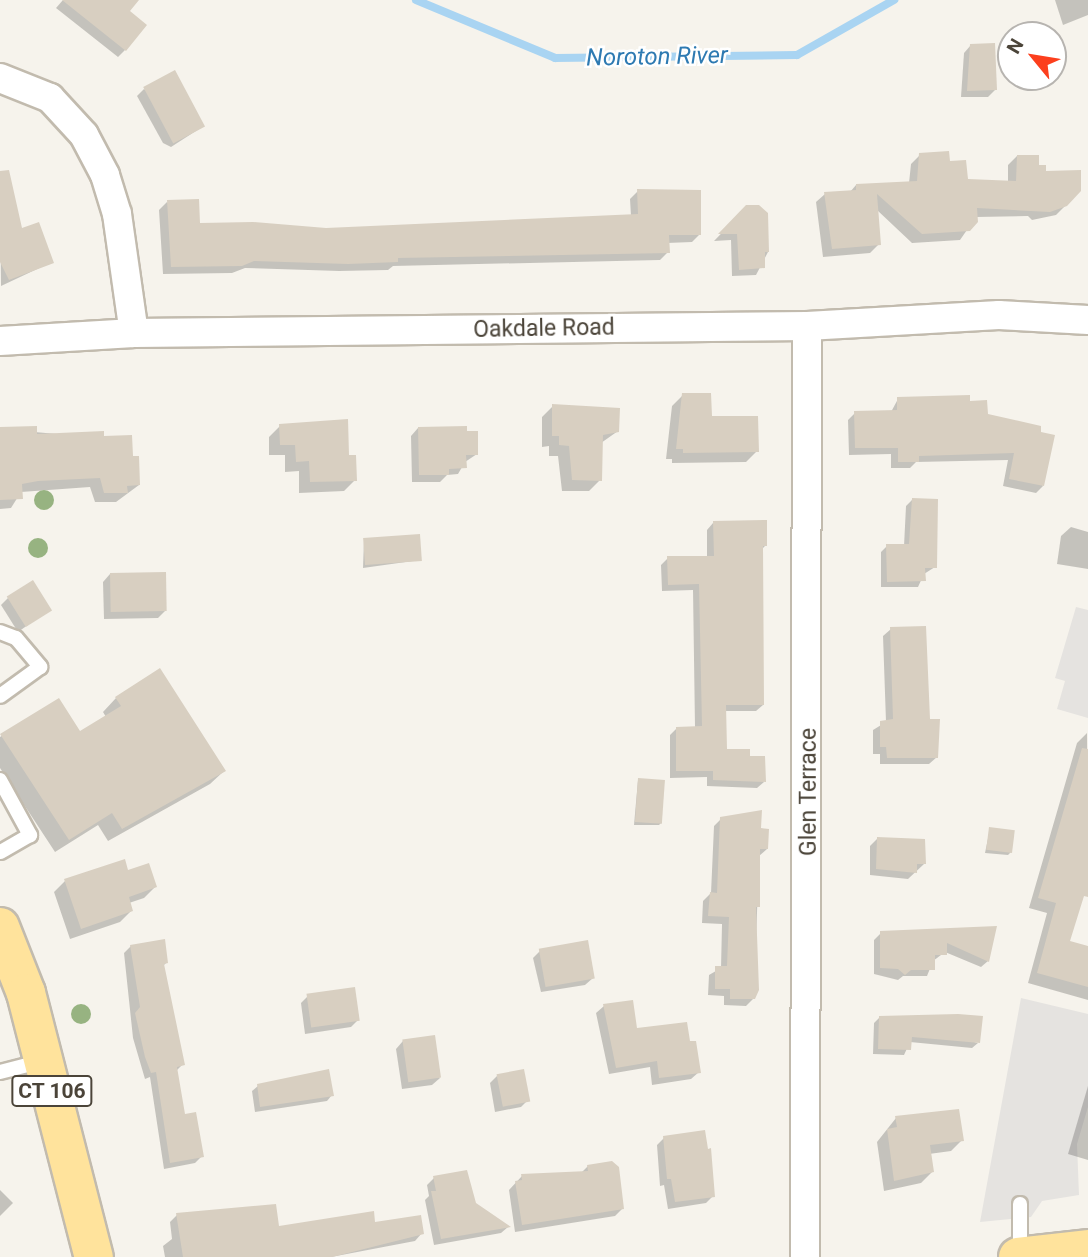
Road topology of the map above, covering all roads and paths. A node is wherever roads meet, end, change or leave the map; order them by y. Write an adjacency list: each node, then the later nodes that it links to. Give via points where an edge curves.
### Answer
1 (0, 78): 4 (street, via 50,98 84,135 105,175 117,214)
2 (1088, 320): 3 (street, Oakdale Road, via 999,315)
3 (807, 326): 4 (street, Oakdale Road); 16 (street, Glen Terrace)
4 (134, 333): 5 (street, Oakdale Road)
5 (0, 341)
6 (0, 632): 7 (lane, via 16,638 40,667)
7 (0, 696)
8 (0, 780): 9 (lane, via 30,835)
9 (0, 852)
10 (0, 927): 11 (main road, CT 106, via 26,993)
11 (44, 1060): 12 (lane); 15 (main road, CT 106)
12 (0, 1072)
13 (1020, 1204): 17 (lane)
14 (1088, 1249): 17 (main road)
15 (94, 1257)
16 (805, 1257)
17 (1019, 1257)

